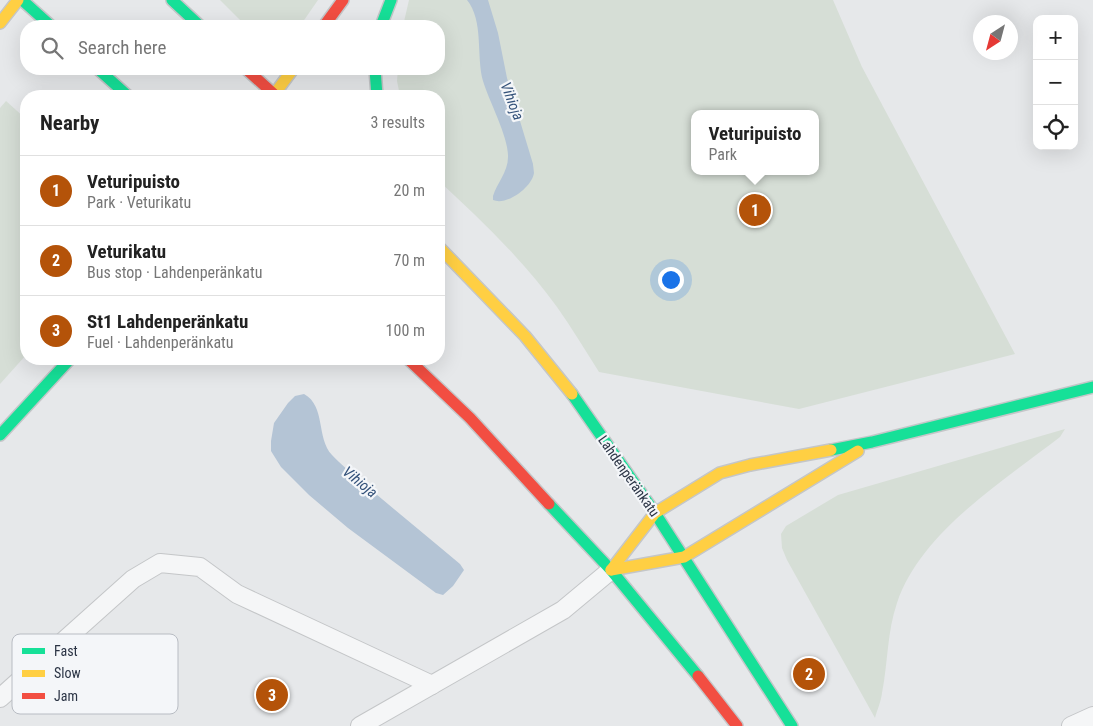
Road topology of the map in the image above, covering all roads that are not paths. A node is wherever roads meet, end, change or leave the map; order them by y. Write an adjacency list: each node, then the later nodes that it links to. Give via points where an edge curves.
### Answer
1 (18, 0): 10 (main road)
2 (22, 0): 6 (main road)
3 (172, 0): 7 (main road)
4 (343, 0): 8 (main road)
5 (391, 0): 9 (main road)
6 (44, 20)
7 (194, 20)
8 (328, 20)
9 (383, 20)
10 (0, 22)
11 (105, 75): 15 (main road)
12 (252, 75): 16 (main road)
13 (289, 75): 17 (main road)
14 (375, 75): 18 (main road)
15 (121, 90)
16 (268, 90)
17 (278, 90)
18 (377, 90)
19 (445, 253): 25 (main road, Lahdenperänkatu, via 525,336 576,399)
20 (64, 365): 23 (main road)
21 (414, 365): 27 (main road, via 470,418)
22 (1093, 387): 24 (main road)
23 (0, 435)
24 (872, 442): 25 (main road, via 720,473); 26 (main road)
25 (655, 513): 26 (main road, Lahdenperänkatu); 27 (main road)
26 (684, 557): 27 (main road); 35 (main road, Lahdenperänkatu)
27 (611, 570): 29 (lane, via 562,610); 34 (main road)
28 (72, 634): 29 (lane, via 134,579 160,563 200,567 237,594)
29 (432, 685): 33 (lane)
30 (12, 687): 31 (lane)
31 (0, 698)
32 (1093, 716): 36 (lane)
33 (360, 726)
34 (737, 726)
35 (792, 726)
36 (1071, 726)

